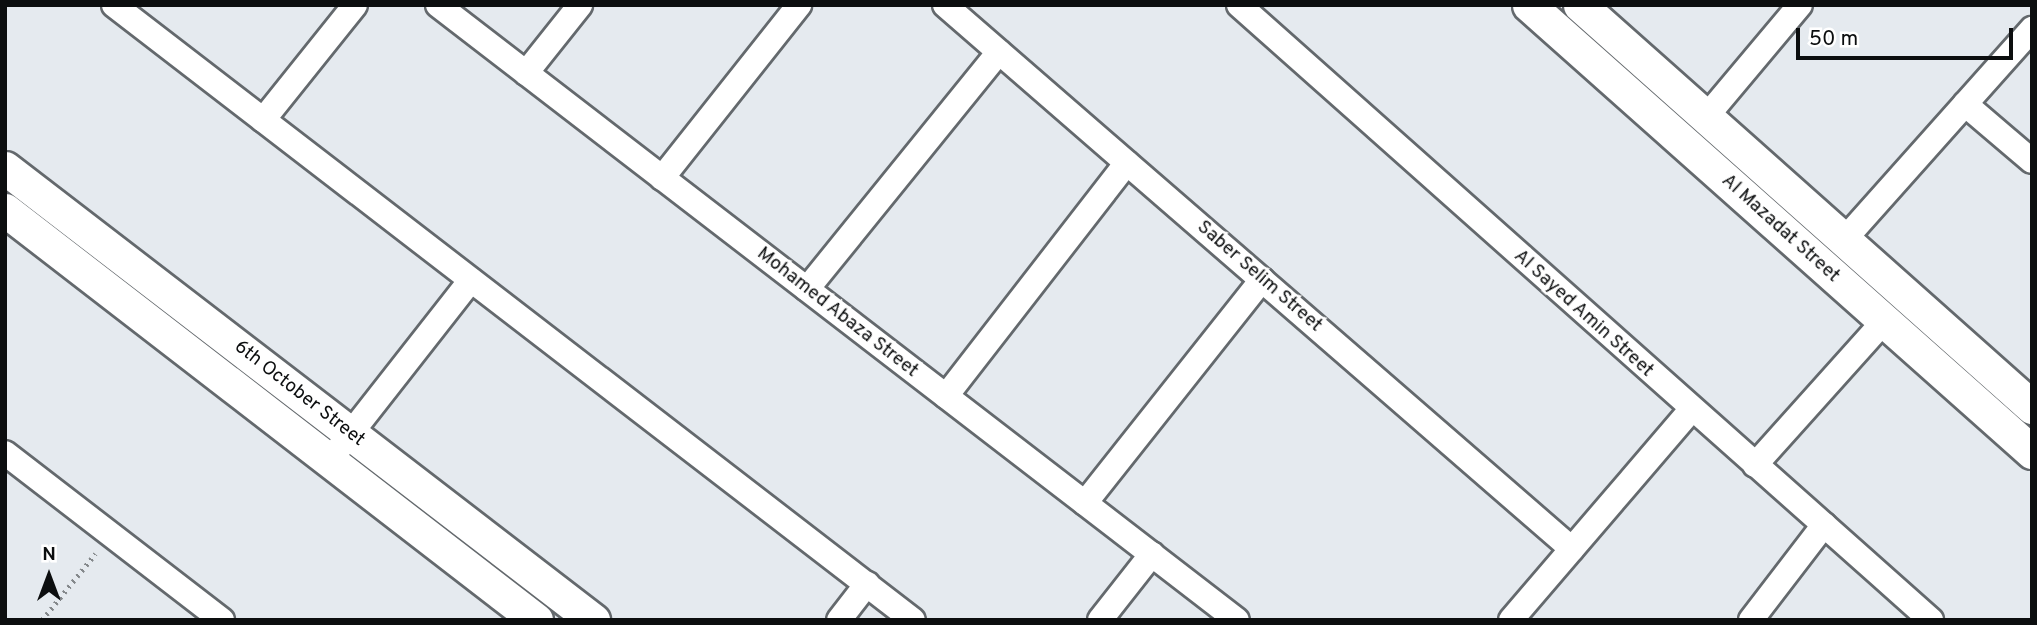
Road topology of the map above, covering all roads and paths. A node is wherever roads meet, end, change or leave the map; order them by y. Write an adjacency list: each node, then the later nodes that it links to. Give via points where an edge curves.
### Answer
1 (355, 5): 16 (street)
2 (438, 5): 13 (street, Mohamed Abaza Street)
3 (580, 5): 13 (street)
4 (799, 5): 20 (street)
5 (945, 5): 12 (street, Saber Selim Street)
6 (1239, 5): 29 (street, Al Sayed Amin Street)
7 (1529, 5): 26 (street, Al Mazadat Street)
8 (1580, 5): 15 (street, Al Mazadat Street)
9 (1800, 5): 15 (street)
10 (120, 7): 16 (street)
11 (2032, 29): 14 (street)
12 (999, 52): 18 (street, Saber Selim Street); 25 (street)
13 (526, 73): 20 (street, Mohamed Abaza Street)
14 (1965, 104): 17 (street); 22 (street)
15 (1706, 117): 22 (street, Al Mazadat Street)
16 (263, 120): 24 (street)
17 (2032, 161)
18 (1127, 163): 23 (street, Saber Selim Street); 27 (street)
19 (5, 168): 30 (street, 6th October Street)
20 (662, 178): 25 (street, Mohamed Abaza Street)
21 (5, 210): 33 (street, 6th October Street)
22 (1844, 240): 28 (street, Al Mazadat Street)
23 (1262, 279): 35 (street); 38 (street, Saber Selim Street)
24 (471, 280): 30 (street); 40 (street)
25 (807, 289): 27 (street, Mohamed Abaza Street)
26 (1884, 321): 31 (street, Al Mazadat Street); 34 (street)
27 (946, 396): 35 (street, Mohamed Abaza Street)
28 (2032, 407)
29 (1691, 410): 34 (street, Al Sayed Amin Street); 38 (street)
30 (351, 433): 33 (street); 44 (street, 6th October Street)
31 (2032, 452)
32 (5, 453): 37 (street)
33 (329, 460): 43 (street, 6th October Street)
34 (1755, 465): 36 (street, Al Sayed Amin Street)
35 (1085, 503): 39 (street, Mohamed Abaza Street)
36 (1824, 525): 50 (street); 51 (street, Al Sayed Amin Street)
37 (110, 534): 41 (path); 42 (street)
38 (1572, 548): 49 (street)
39 (1152, 554): 47 (street); 48 (street, Mohamed Abaza Street)
40 (867, 584): 45 (street); 46 (street)
41 (42, 620)
42 (222, 620)
43 (536, 620)
44 (593, 620)
45 (839, 620)
46 (913, 620)
47 (1100, 620)
48 (1237, 620)
49 (1511, 620)
50 (1751, 620)
51 (1931, 620)

